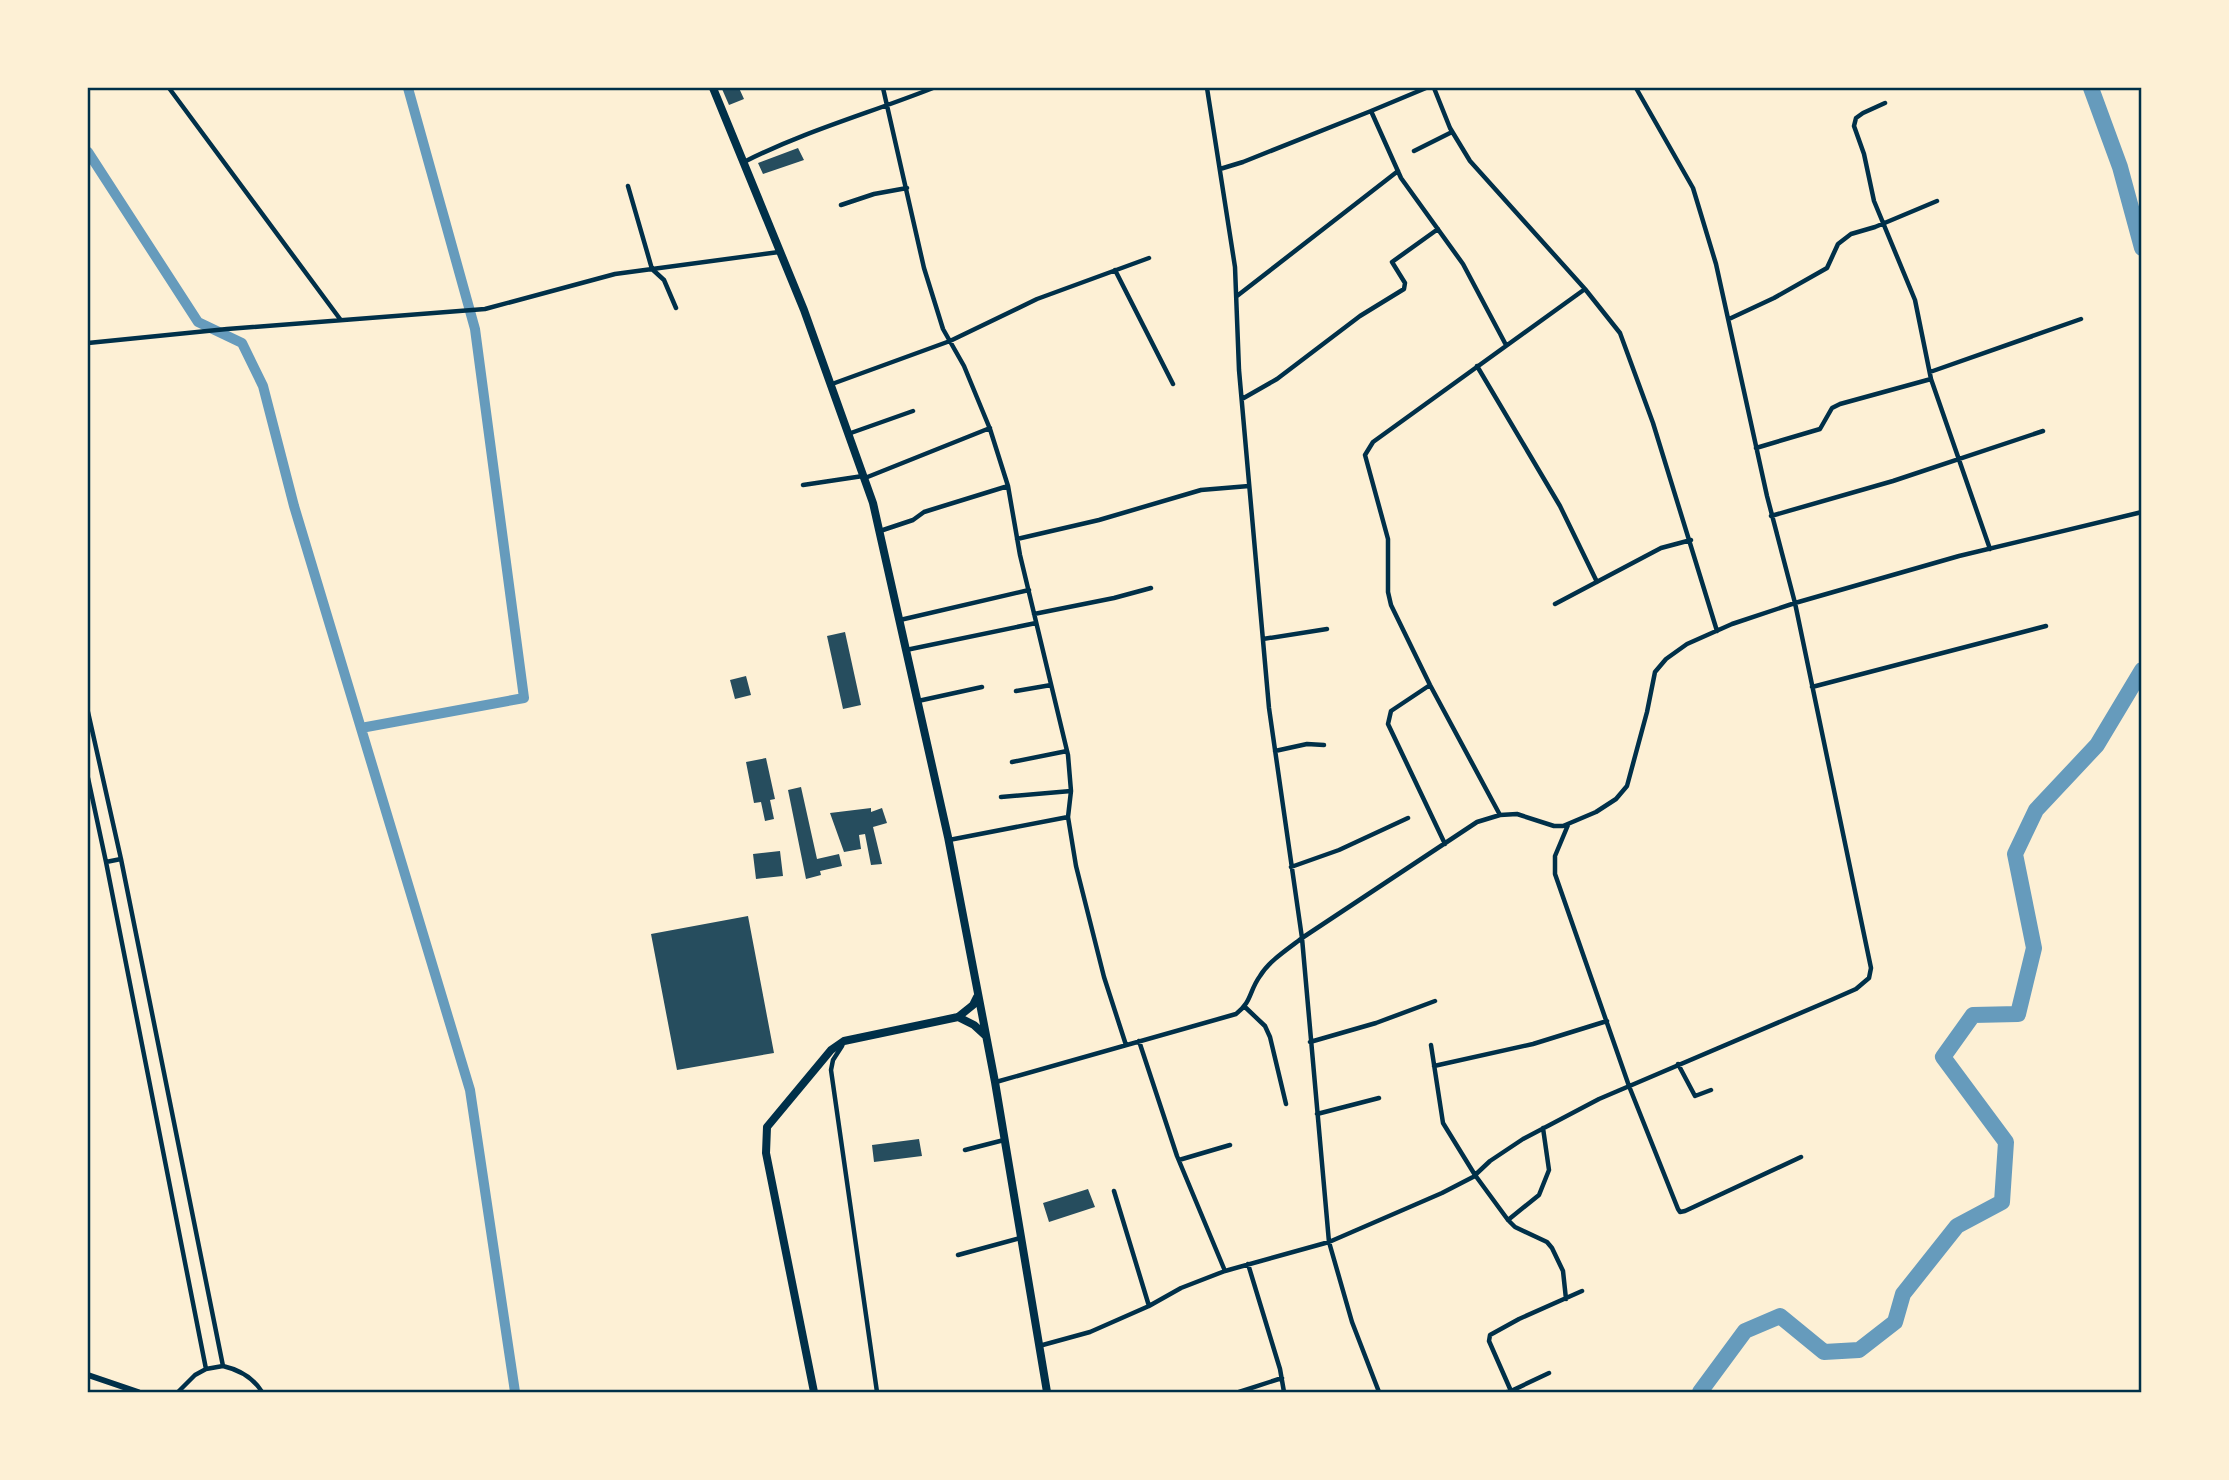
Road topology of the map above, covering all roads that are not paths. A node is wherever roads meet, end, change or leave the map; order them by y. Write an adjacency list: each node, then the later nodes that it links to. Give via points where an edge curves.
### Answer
1 (169, 88): 32 (street)
2 (712, 88): 14 (highway)
3 (883, 88): 10 (street)
4 (933, 88): 10 (street)
5 (1207, 88): 15 (street)
6 (1426, 88): 11 (street)
7 (1434, 88): 12 (street)
8 (1636, 88): 30 (street, via 1693,188)
9 (1885, 103): 21 (street, via 1856,118 1854,126)
10 (889, 106): 14 (street, via 806,133); 18 (street)
11 (1371, 111): 15 (street); 16 (street)
12 (1452, 132): 13 (street); 27 (street, via 1470,161)
13 (1414, 151)
14 (744, 162): 23 (highway)
15 (1220, 169): 28 (street)
16 (1398, 171): 22 (street); 28 (street)
17 (628, 186): 25 (street)
18 (907, 188): 20 (street); 33 (street, via 924,268)
19 (1937, 201): 21 (street)
20 (841, 205)
21 (1883, 224): 30 (street, via 1851,234 1838,244 1828,268); 37 (street, via 1915,300)
22 (1438, 229): 35 (street, via 1465,267); 41 (street, via 1392,262 1404,289)
23 (780, 252): 25 (street); 40 (highway)
24 (1149, 258): 26 (street)
25 (652, 269): 29 (street, via 664,280); 32 (street, via 615,274 485,309)
26 (1115, 270): 33 (street, via 1017,308); 39 (street)
27 (1586, 289): 35 (street); 56 (street, via 1625,343)
28 (1236, 296): 41 (street)
29 (676, 308)
30 (1729, 319): 46 (street)
31 (2081, 319): 37 (street)
32 (340, 320): 34 (street)
33 (950, 341): 40 (street); 43 (street)
34 (88, 343)
35 (1506, 345): 36 (street)
36 (1477, 366): 58 (street, via 1560,506); 72 (street, via 1373,442 1365,455 1388,539 1389,598)
37 (1929, 372): 38 (street)
38 (1931, 379): 46 (street, via 1839,404 1820,429); 47 (street)
39 (1173, 384)
40 (831, 385): 45 (highway)
41 (1242, 399): 51 (street)
42 (913, 411): 45 (street)
43 (990, 428): 48 (street); 50 (street)
44 (2043, 431): 47 (street)
45 (848, 434): 48 (highway)
46 (1756, 448): 53 (street)
47 (1959, 458): 53 (street); 57 (street)
48 (864, 477): 49 (street); 54 (highway)
49 (803, 485)
50 (1008, 486): 54 (street); 55 (street)
51 (1249, 486): 55 (street, via 1201,489); 69 (street)
52 (2141, 512): 57 (street)
53 (1771, 516): 61 (street)
54 (880, 531): 64 (highway)
55 (1017, 539): 60 (street)
56 (1691, 540): 58 (street, via 1661,548); 68 (street)
57 (1990, 549): 61 (street)
58 (1597, 582): 62 (street)
59 (1151, 588): 63 (street)
60 (1029, 590): 63 (street); 64 (street)
61 (1795, 603): 68 (street); 74 (street)
62 (1555, 604)
63 (1034, 614): 65 (street)
64 (900, 620): 70 (highway)
65 (1035, 623): 70 (street); 71 (street)
66 (2046, 626): 74 (street)
67 (1327, 629): 69 (street)
68 (1717, 631): 89 (street, via 1687,644 1655,672 1627,786 1596,812)
69 (1263, 639): 80 (street)
70 (906, 650): 76 (highway)
71 (1051, 685): 75 (street); 79 (street)
72 (1430, 685): 86 (street); 91 (street, via 1396,707 1388,724)
73 (982, 687): 76 (street)
74 (1812, 687): 107 (street, via 1870,978 1856,989)
75 (1016, 691)
76 (918, 701): 90 (highway)
77 (88, 712): 92 (street)
78 (1324, 745): 80 (street)
79 (1067, 751): 81 (street); 83 (street)
80 (1275, 751): 94 (street)
81 (1012, 762)
82 (88, 778): 85 (street)
83 (1071, 791): 84 (street); 87 (street)
84 (1001, 797)
85 (90, 800): 93 (street)
86 (1500, 816): 89 (street, via 1517,814 1554,826); 91 (street, via 1477,822)
87 (1068, 817): 90 (street); 105 (street, via 1104,977)
88 (1408, 818): 94 (street)
89 (1568, 824): 100 (street, via 1554,868)
90 (948, 840): 96 (highway)
91 (1445, 844): 95 (street)
92 (121, 859): 93 (street); 133 (street)
93 (106, 862): 134 (street)
94 (1291, 867): 95 (street)
95 (1302, 938): 98 (street, via 1267,966); 104 (street)
96 (977, 998): 99 (highway); 101 (highway)
97 (1434, 1001): 104 (street)
98 (1245, 1007): 103 (street, via 1236,1014); 113 (street, via 1270,1037)
99 (958, 1017): 101 (highway); 102 (highway)
100 (1607, 1021): 108 (street, via 1533,1044); 110 (street)
101 (986, 1035): 109 (highway)
102 (844, 1041): 142 (highway, via 782,1107 766,1128 765,1138); 143 (street, via 831,1070)
103 (1139, 1041): 105 (street); 120 (street)
104 (1310, 1042): 114 (street)
105 (1126, 1045): 109 (street)
106 (1431, 1045): 108 (street)
107 (1678, 1064): 110 (street); 111 (street, via 1695,1096)
108 (1434, 1066): 121 (street, via 1443,1123)
109 (995, 1082): 116 (highway)
110 (1629, 1086): 115 (street); 119 (street, via 1680,1212)
111 (1711, 1090)
112 (1379, 1098): 114 (street)
113 (1286, 1104)
114 (1317, 1114): 125 (street)
115 (1544, 1128): 121 (street); 123 (street, via 1549,1170 1539,1195)
116 (1004, 1140): 118 (street); 124 (highway)
117 (1230, 1145): 120 (street)
118 (965, 1150)
119 (1801, 1157)
120 (1179, 1160): 128 (street)
121 (1475, 1175): 123 (street); 125 (street)
122 (1114, 1191): 131 (street)
123 (1508, 1219): 130 (street, via 1548,1242 1563,1271)
124 (1020, 1238): 126 (street); 132 (highway)
125 (1329, 1242): 127 (street); 147 (street)
126 (958, 1255)
127 (1248, 1265): 128 (street); 137 (street)
128 (1225, 1271): 131 (street)
129 (1582, 1291): 130 (street)
130 (1566, 1299): 148 (street, via 1490,1335)
131 (1149, 1306): 132 (street, via 1090,1332)
132 (1039, 1346): 144 (highway)
133 (223, 1366): 134 (street); 141 (street, via 250,1377)
134 (206, 1369): 140 (street)
135 (1549, 1373): 138 (street)
136 (88, 1375): 139 (street)
137 (1282, 1378): 145 (street); 146 (street)
138 (1524, 1385): 148 (street); 149 (street)
139 (138, 1392)
140 (178, 1392)
141 (262, 1392)
142 (814, 1392)
143 (877, 1392)
144 (1047, 1392)
145 (1239, 1392)
146 (1283, 1392)
147 (1379, 1392)
148 (1509, 1392)
149 (1528, 1392)

